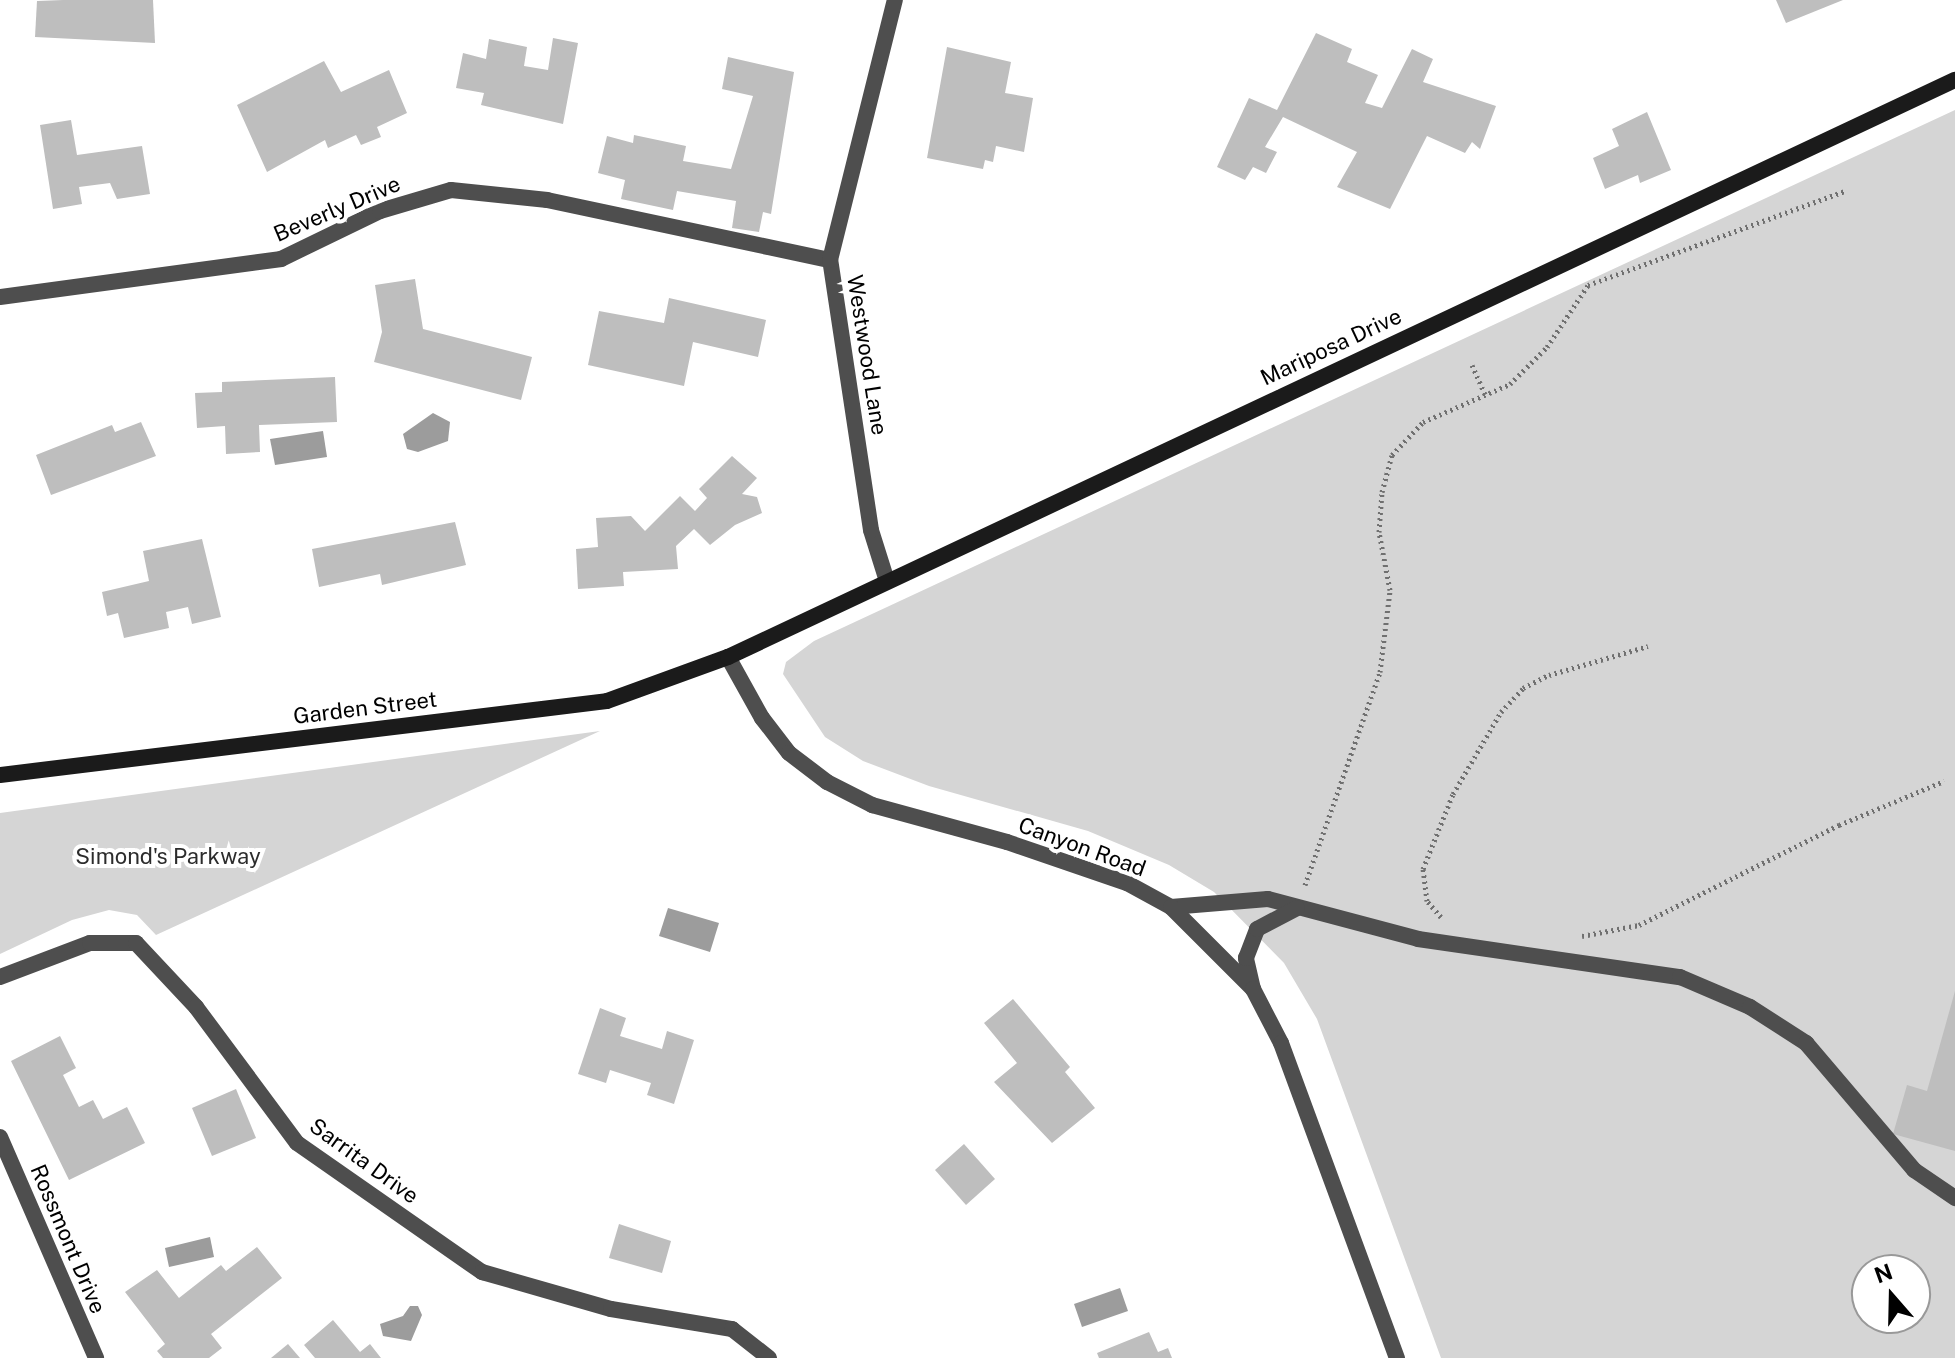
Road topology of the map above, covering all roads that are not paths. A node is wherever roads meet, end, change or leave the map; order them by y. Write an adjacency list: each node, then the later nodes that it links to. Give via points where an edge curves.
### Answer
1 (895, 0): 3 (street, Westwood Lane)
2 (1955, 80): 5 (street, Mariposa Drive)
3 (830, 260): 4 (street, Beverly Drive, via 547,200 451,190 380,211 281,259); 5 (street, Westwood Lane, via 871,530)
4 (0, 297)
5 (886, 578): 6 (street, Mariposa Drive)
6 (728, 657): 7 (street, Garden Street, via 607,701); 8 (street, Canyon Road, via 789,753 827,782 904,816 1084,866)
7 (0, 775)
8 (1171, 907): 9 (street, via 1249,898); 11 (street, Canyon Road)
9 (1297, 908): 11 (street, via 1257,929 1246,958); 13 (street, via 1418,939 1680,977 1711,990 1806,1043 1914,1170)
10 (0, 977): 15 (street, Sarrita Drive, via 90,943 136,943 196,1007 297,1143 482,1272 611,1309 732,1329)
11 (1253, 989): 16 (street, Canyon Road, via 1281,1043)
12 (0, 1137): 14 (street, Rossmont Drive)
13 (1955, 1198)
14 (96, 1358)
15 (769, 1358)
16 (1397, 1358)

